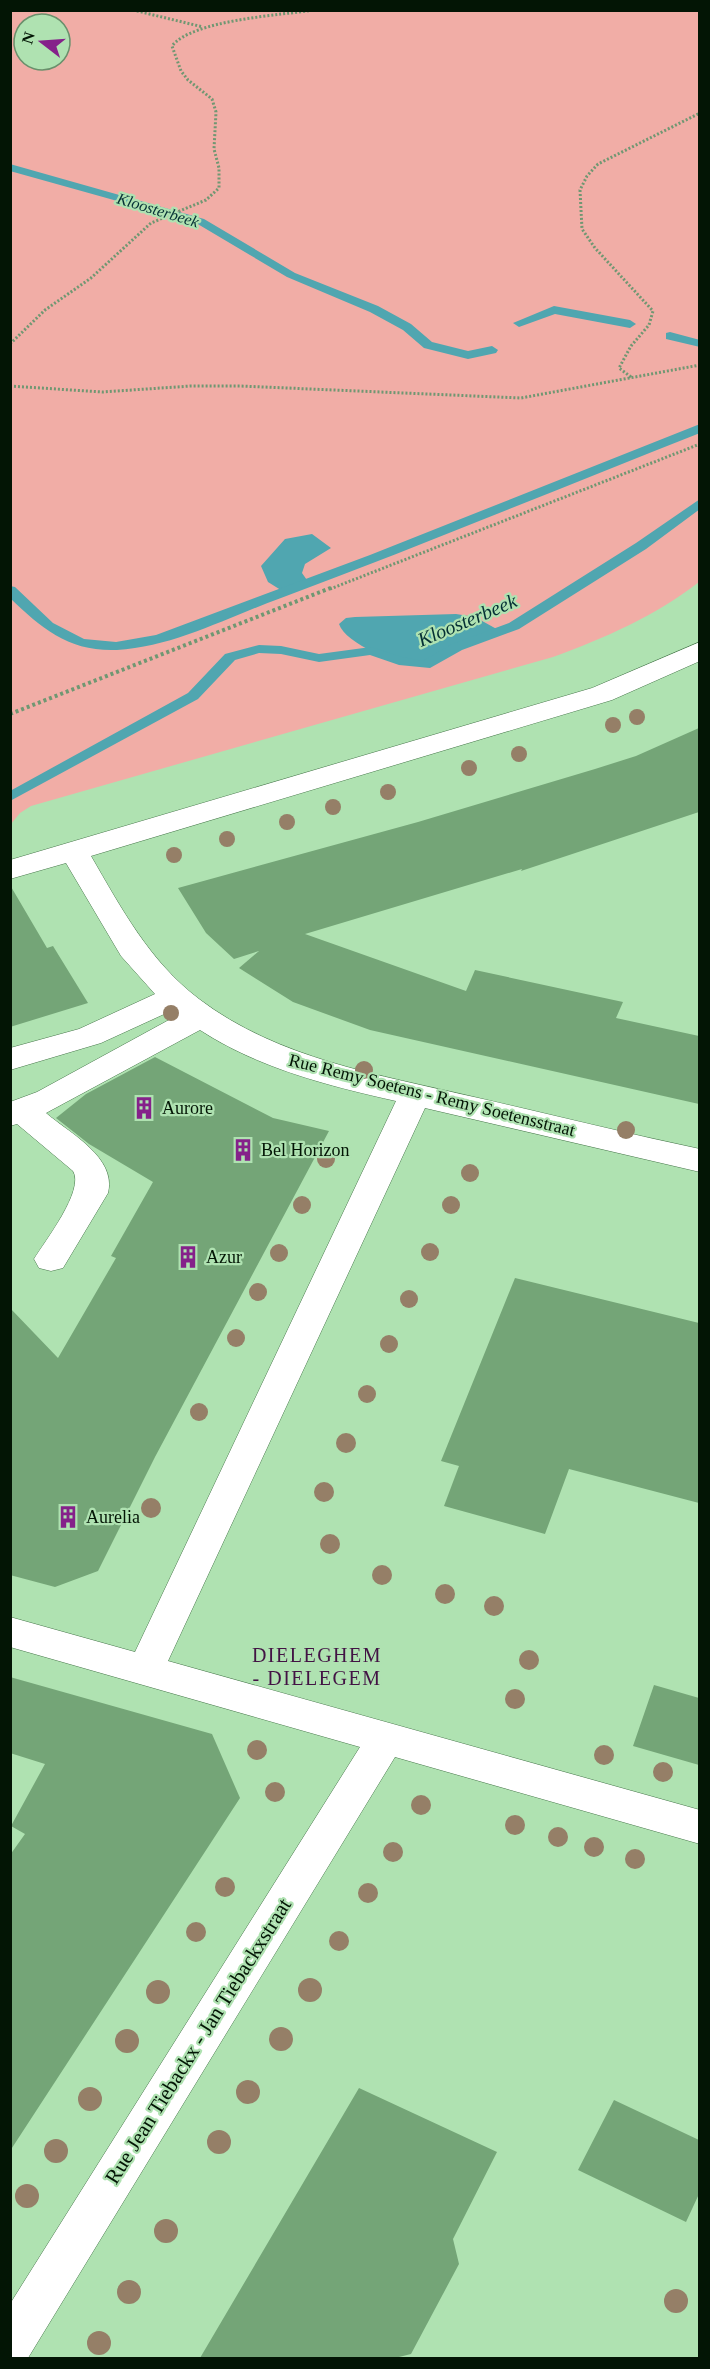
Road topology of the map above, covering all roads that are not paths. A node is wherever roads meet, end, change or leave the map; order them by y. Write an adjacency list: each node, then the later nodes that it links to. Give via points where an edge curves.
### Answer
1 (698, 653): 2 (street, via 602,694)
2 (74, 852): 3 (street); 4 (street, Rue Remy Soetens - Remy Soetensstraat, via 136,955)
3 (10, 870)
4 (177, 996): 5 (street, Rue Remy Soetens - Remy Soetensstraat); 6 (street, via 90,1036)
5 (202, 1015): 7 (street, Rue Remy Soetens - Remy Soetensstraat, via 239,1039 312,1069); 8 (street, via 48,1100)
6 (10, 1059)
7 (415, 1094): 9 (street, Rue Remy Soetens - Remy Soetensstraat); 12 (street)
8 (16, 1113): 10 (street, via 93,1173 91,1192)
9 (699, 1161)
10 (51, 1259)
11 (10, 1632): 12 (street)
12 (145, 1670): 13 (street)
13 (387, 1737): 14 (street); 15 (street, Rue Jean Tiebackx - Jan Tiebackxstraat)
14 (699, 1827)
15 (10, 2346)

